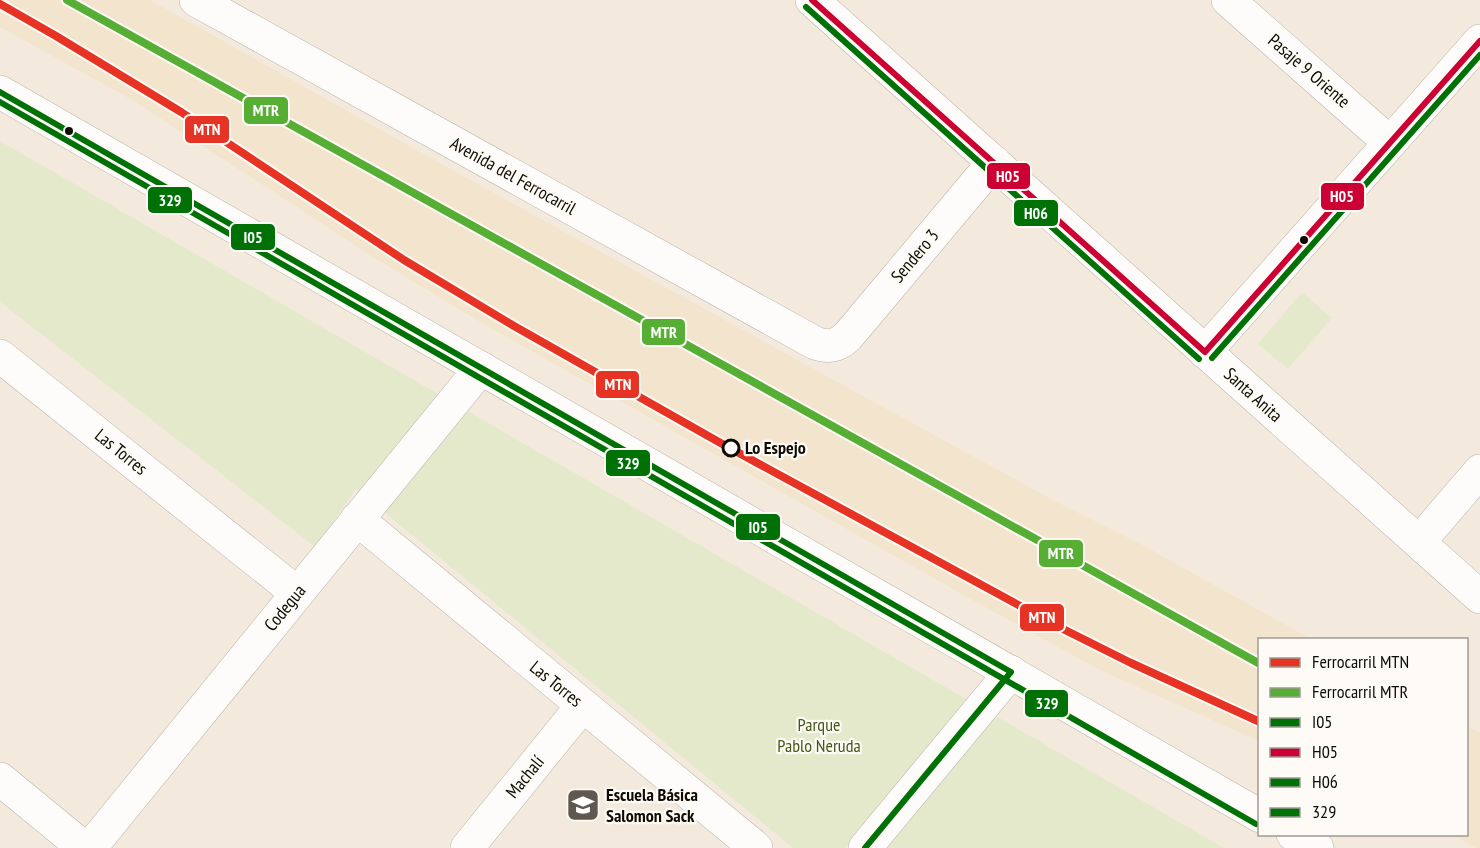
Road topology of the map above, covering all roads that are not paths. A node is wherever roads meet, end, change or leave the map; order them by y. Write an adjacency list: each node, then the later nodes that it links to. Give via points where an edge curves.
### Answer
1 (196, 0): 8 (street, Avenida del Ferrocarril, via 815,344)
2 (812, 0): 7 (street, Santa Anita)
3 (1228, 0): 6 (street, Pasaje 9 Oriente)
4 (1480, 41): 6 (street)
5 (0, 92): 11 (street)
6 (1390, 143): 9 (street)
7 (994, 162): 8 (street, Sendero 3, via 848,336); 9 (street, Santa Anita)
8 (832, 346)
9 (1205, 352): 14 (street, Santa Anita)
10 (0, 356): 15 (street, Las Torres)
11 (481, 368): 13 (street, Codegua); 17 (street)
12 (1480, 471): 14 (street)
13 (357, 519): 15 (street, Codegua); 18 (street, Las Torres)
14 (1419, 542): 16 (street, Santa Anita)
15 (297, 592): 23 (street, Codegua)
16 (1480, 597)
17 (1011, 672): 20 (street); 26 (street)
18 (583, 705): 24 (street, Machalí); 25 (street, Las Torres)
19 (0, 779): 22 (street)
20 (1258, 815)
21 (1296, 836): 27 (street)
22 (84, 848)
23 (90, 848)
24 (467, 848)
25 (756, 848)
26 (865, 848)
27 (1317, 848)

